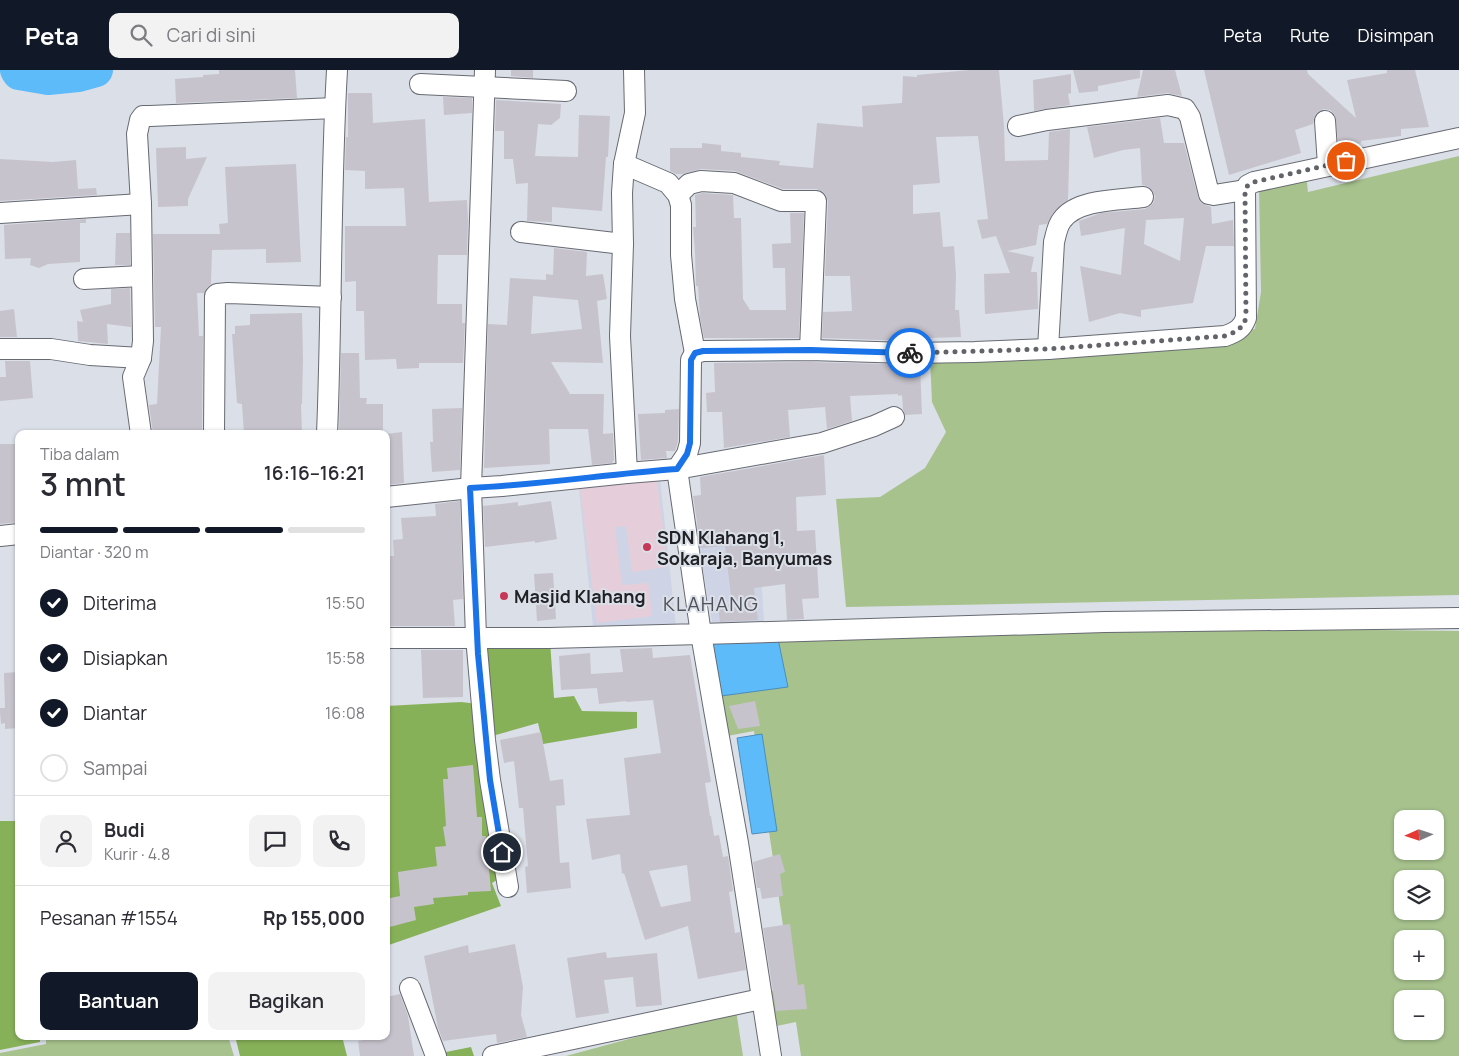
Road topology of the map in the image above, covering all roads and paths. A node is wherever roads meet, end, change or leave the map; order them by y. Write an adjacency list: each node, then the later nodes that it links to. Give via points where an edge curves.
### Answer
1 (337, 70): 6 (street)
2 (634, 70): 10 (street, via 635,113)
3 (485, 78): 4 (street); 5 (street); 33 (street)
4 (420, 84)
5 (566, 91)
6 (334, 108): 15 (street, via 144,116 137,134); 21 (street)
7 (1325, 121): 11 (street)
8 (1018, 126): 12 (street, via 1168,106 1184,109 1190,117 1209,194)
9 (1459, 138): 11 (street)
10 (624, 164): 13 (street, via 668,183); 18 (street)
11 (1328, 165): 12 (street, via 1254,182)
12 (1245, 190): 23 (street, via 1246,318 1235,333)
13 (678, 195): 24 (street, via 689,184 702,181 734,183 782,201 816,201); 25 (street, via 684,299)
14 (1143, 197): 23 (street, via 1074,208 1062,220 1054,242)
15 (141, 204): 16 (street); 19 (street)
16 (0, 213)
17 (521, 232): 18 (street)
18 (623, 244): 32 (street, via 620,336)
19 (141, 276): 20 (street); 26 (street)
20 (84, 279)
21 (331, 297): 29 (street, via 228,293 215,296); 30 (street)
22 (0, 349): 26 (street)
23 (1048, 349): 24 (street, via 908,353)
24 (810, 350): 25 (street)
25 (695, 353): 31 (street, via 691,360 690,443)
26 (141, 358): 28 (street, via 133,377)
27 (894, 417): 31 (street, via 822,443)
28 (141, 430)
29 (214, 430)
30 (327, 430)
31 (677, 469): 32 (street); 38 (street)
32 (627, 473): 33 (street)
33 (470, 488): 34 (street); 39 (street)
34 (390, 497)
35 (15, 534): 36 (street)
36 (0, 536)
37 (1459, 618): 38 (street, via 1105,622)
38 (701, 634): 39 (street); 43 (street)
39 (476, 637): 40 (street); 41 (street, via 490,780)
40 (390, 638)
41 (508, 887)
42 (410, 988): 44 (street)
43 (762, 999): 45 (street); 46 (street)
44 (436, 1056)
45 (493, 1056)
46 (771, 1056)

